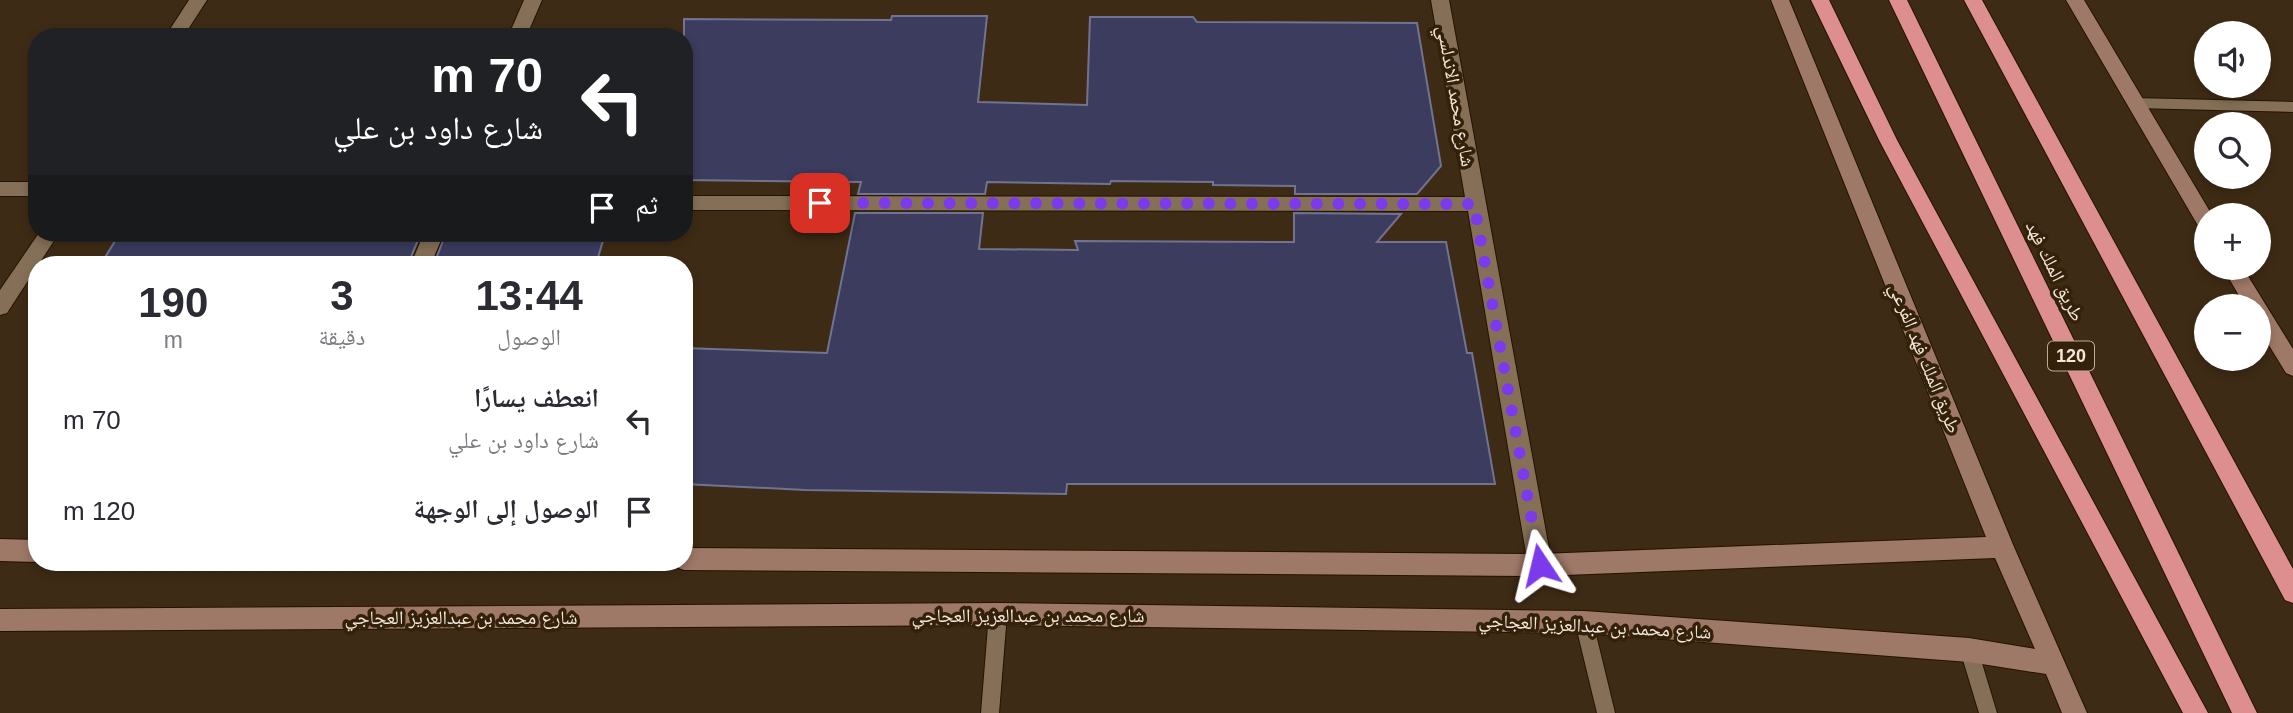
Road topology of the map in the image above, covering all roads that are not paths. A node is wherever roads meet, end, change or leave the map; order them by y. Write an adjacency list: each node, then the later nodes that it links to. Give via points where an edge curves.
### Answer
1 (198, 0): 9 (street)
2 (533, 0): 10 (street)
3 (1440, 0): 17 (street, شارع محمد الاندلسي)
4 (1780, 0): 22 (street, طريق الملك فهد الفرعي)
5 (1819, 0): 37 (highway, via 1888,140)
6 (1898, 0): 38 (highway, طريق الملك فهد / 120)
7 (1973, 0): 27 (highway)
8 (2075, 0): 11 (street)
9 (180, 28)
10 (521, 28)
11 (2134, 103): 12 (lane); 16 (street)
12 (2293, 107)
13 (0, 189): 14 (street)
14 (28, 189)
15 (693, 203): 17 (street)
16 (2194, 203)
17 (1474, 204): 26 (street, شارع محمد الاندلسي)
18 (28, 265): 19 (street)
19 (0, 307)
20 (2271, 331): 21 (street)
21 (2293, 367)
22 (2002, 547): 26 (street); 32 (street, طريق الملك فهد الفرعي)
23 (0, 550): 24 (street)
24 (28, 551)
25 (693, 559): 26 (street)
26 (1540, 565)
27 (2293, 592)
28 (998, 614): 29 (street, شارع محمد بن عبدالعزيز العجاجي); 30 (street, شارع محمد بن عبدالعزيز العجاجي); 33 (lane)
29 (0, 620)
30 (1584, 622): 31 (street, شارع محمد بن عبدالعزيز العجاجي); 34 (lane)
31 (1969, 650): 32 (street, شارع محمد بن عبدالعزيز العجاجي); 35 (lane)
32 (2054, 664): 36 (street, طريق الملك فهد الفرعي)
33 (990, 713)
34 (1606, 713)
35 (1988, 713)
36 (2076, 713)
37 (2196, 713)
38 (2245, 713)

